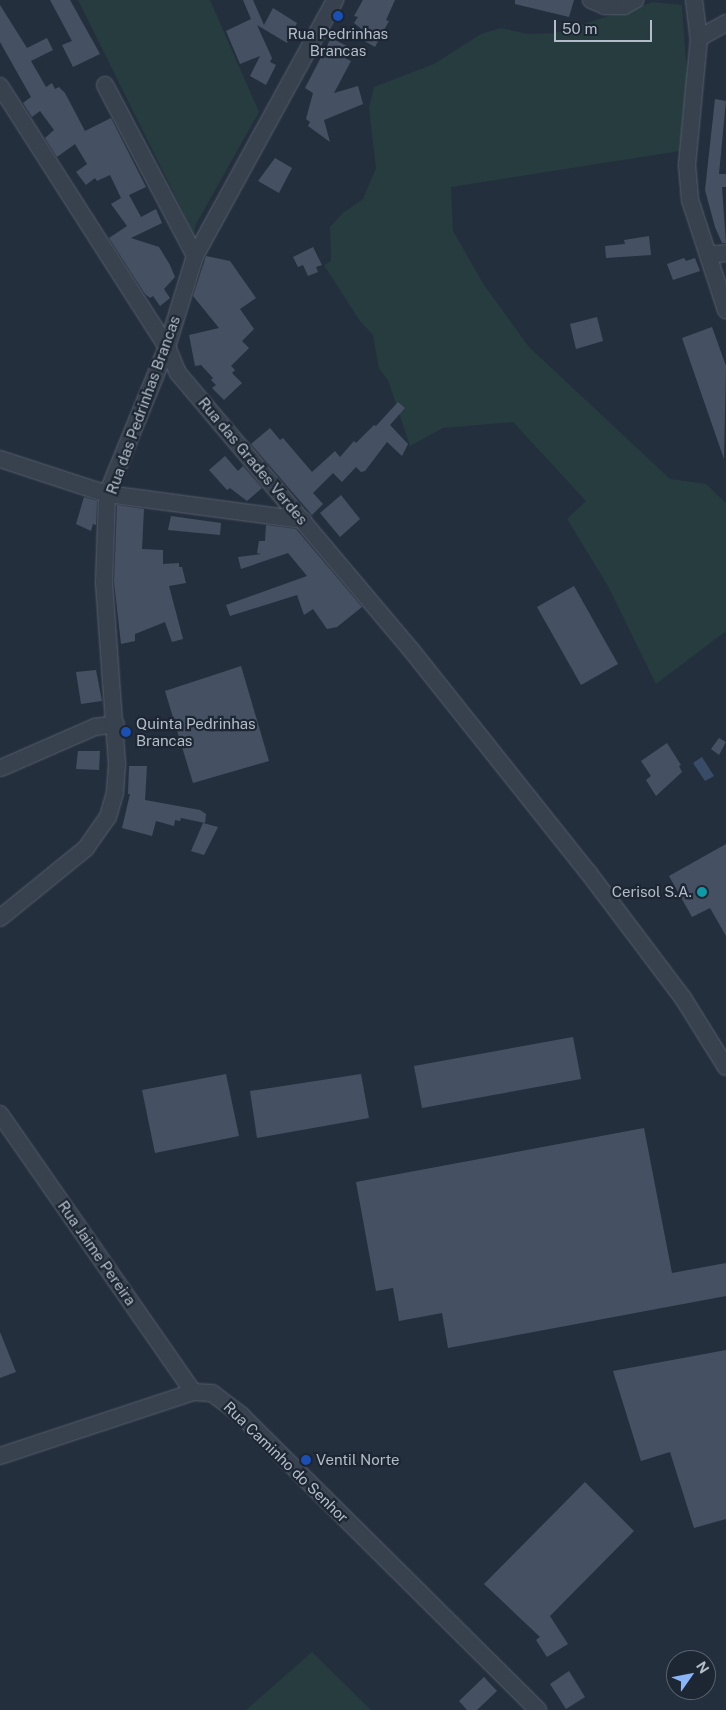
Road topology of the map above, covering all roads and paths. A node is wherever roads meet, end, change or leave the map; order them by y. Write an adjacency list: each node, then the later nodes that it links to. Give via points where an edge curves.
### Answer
1 (335, 0): 11 (street, Rua das Pedrinhas Brancas)
2 (591, 0): 3 (street, via 605,6 624,6)
3 (635, 0)
4 (694, 0): 6 (street)
5 (726, 23): 6 (street)
6 (699, 38): 10 (street, via 687,165 690,200)
7 (105, 85): 11 (street)
8 (0, 86): 13 (street, Rua das Grades Verdes)
9 (726, 253): 10 (street)
10 (708, 255): 12 (street)
11 (194, 256): 13 (street, Rua das Pedrinhas Brancas)
12 (726, 310)
13 (166, 347): 15 (street, Rua das Pedrinhas Brancas); 16 (street, Rua das Grades Verdes, via 178,373)
14 (0, 458): 15 (street)
15 (107, 494): 16 (street); 17 (street, Rua das Pedrinhas Brancas, via 104,582)
16 (303, 520): 20 (street, Rua das Grades Verdes, via 540,812 684,998)
17 (116, 724): 18 (street, via 95,727); 19 (street, Rua das Pedrinhas Brancas, via 115,792 98,836)
18 (1, 768)
19 (0, 918)
20 (726, 1067)
21 (0, 1114): 22 (street, Rua Jaime Pereira)
22 (193, 1392): 23 (street, Rua Caminho do Senhor); 24 (street, Rua Caminho do Senhor, via 212,1393 242,1416)
23 (0, 1456)
24 (538, 1710)

